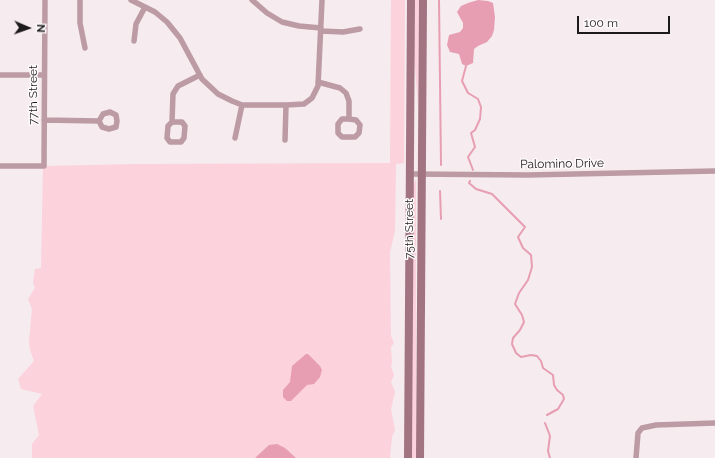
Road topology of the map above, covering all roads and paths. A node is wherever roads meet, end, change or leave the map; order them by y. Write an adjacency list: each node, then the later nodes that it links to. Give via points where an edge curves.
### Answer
1 (45, 0): 14 (street, 77th Street)
2 (80, 0): 12 (street, via 80,23)
3 (131, 0): 8 (street)
4 (252, 0): 10 (street, via 282,22)
5 (322, 0): 10 (street)
6 (411, 0): 27 (main road, 75th Street)
7 (422, 0): 27 (main road, 75th Street)
8 (145, 7): 11 (street, via 136,24); 15 (street, via 160,16 175,31)
9 (360, 28): 10 (street, via 342,32)
10 (321, 30): 16 (street)
11 (134, 41)
12 (85, 48)
13 (0, 74): 14 (street)
14 (44, 75): 20 (street, 77th Street)
15 (200, 75): 17 (street, via 218,94); 22 (street, via 178,86 174,91)
16 (318, 82): 18 (street, via 315,94 304,104); 19 (street, via 340,88 346,93)
17 (242, 105): 18 (street); 23 (street)
18 (286, 105): 24 (street)
19 (349, 119)
20 (44, 120): 21 (street); 25 (street, 77th Street, via 44,166)
21 (99, 121)
22 (172, 122)
23 (235, 138)
24 (285, 140)
25 (0, 166)
26 (715, 171): 27 (street, Palomino Drive, via 528,175)
27 (416, 174): 29 (main road, 75th Street); 30 (main road, 75th Street)
28 (715, 423): 31 (street, via 656,424 642,428 638,433)
29 (408, 458)
30 (420, 458)
31 (636, 458)

